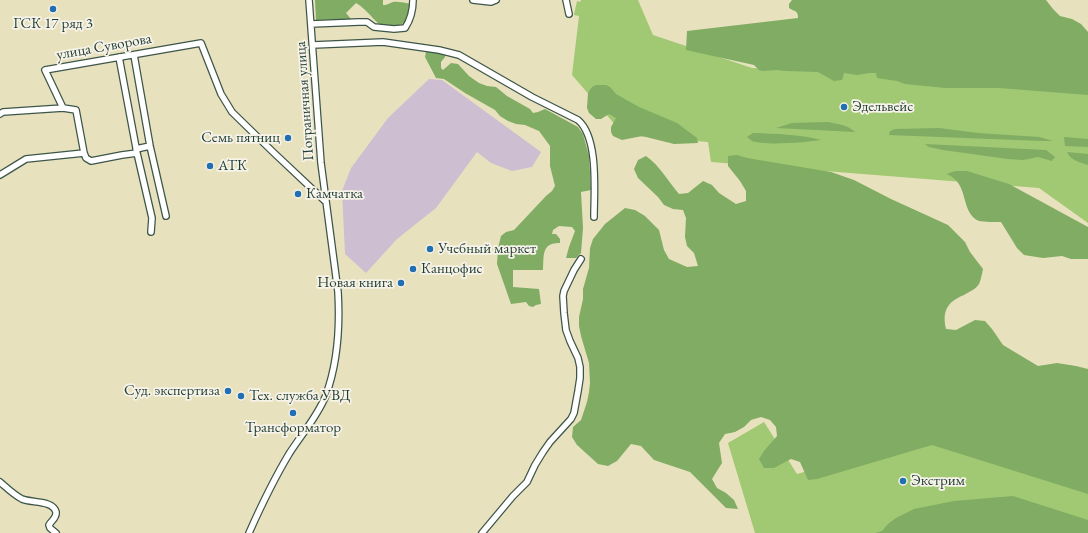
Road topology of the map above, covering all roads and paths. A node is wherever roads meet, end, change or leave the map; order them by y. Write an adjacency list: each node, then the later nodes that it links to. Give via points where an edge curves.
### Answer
1 (309, 0): 7 (street, Пограничная улица)
2 (414, 0): 7 (street, via 411,16 405,28 374,27 367,22)
3 (473, 0): 4 (street)
4 (496, 0)
5 (566, 0): 6 (street)
6 (569, 14)
7 (311, 24): 9 (street, Пограничная улица)
8 (201, 43): 10 (street, улица Суворова); 18 (street, Пограничная улица, via 221,94 232,112)
9 (313, 45): 18 (street, Пограничная улица); 20 (street, via 383,42 439,50 459,56 578,120 586,130 592,151)
10 (134, 54): 11 (street, улица Суворова); 14 (street)
11 (119, 58): 12 (street, улица Суворова, via 45,70); 15 (street)
12 (63, 108): 13 (street); 16 (street, via 76,110)
13 (0, 114)
14 (150, 146): 15 (street); 19 (street)
15 (136, 151): 16 (street, via 91,161); 21 (street, via 152,218)
16 (84, 153): 17 (street, via 26,159)
17 (0, 175)
18 (325, 201): 25 (street, Пограничная улица, via 339,302 338,342 332,376 322,405 281,467)
19 (166, 216)
20 (594, 217)
21 (151, 232)
22 (581, 260): 26 (street, via 563,296 566,330 580,368 574,413 543,452 527,482)
23 (0, 482): 24 (street, via 22,499 53,507 56,515 49,525)
24 (56, 533)
25 (248, 533)
26 (482, 533)

